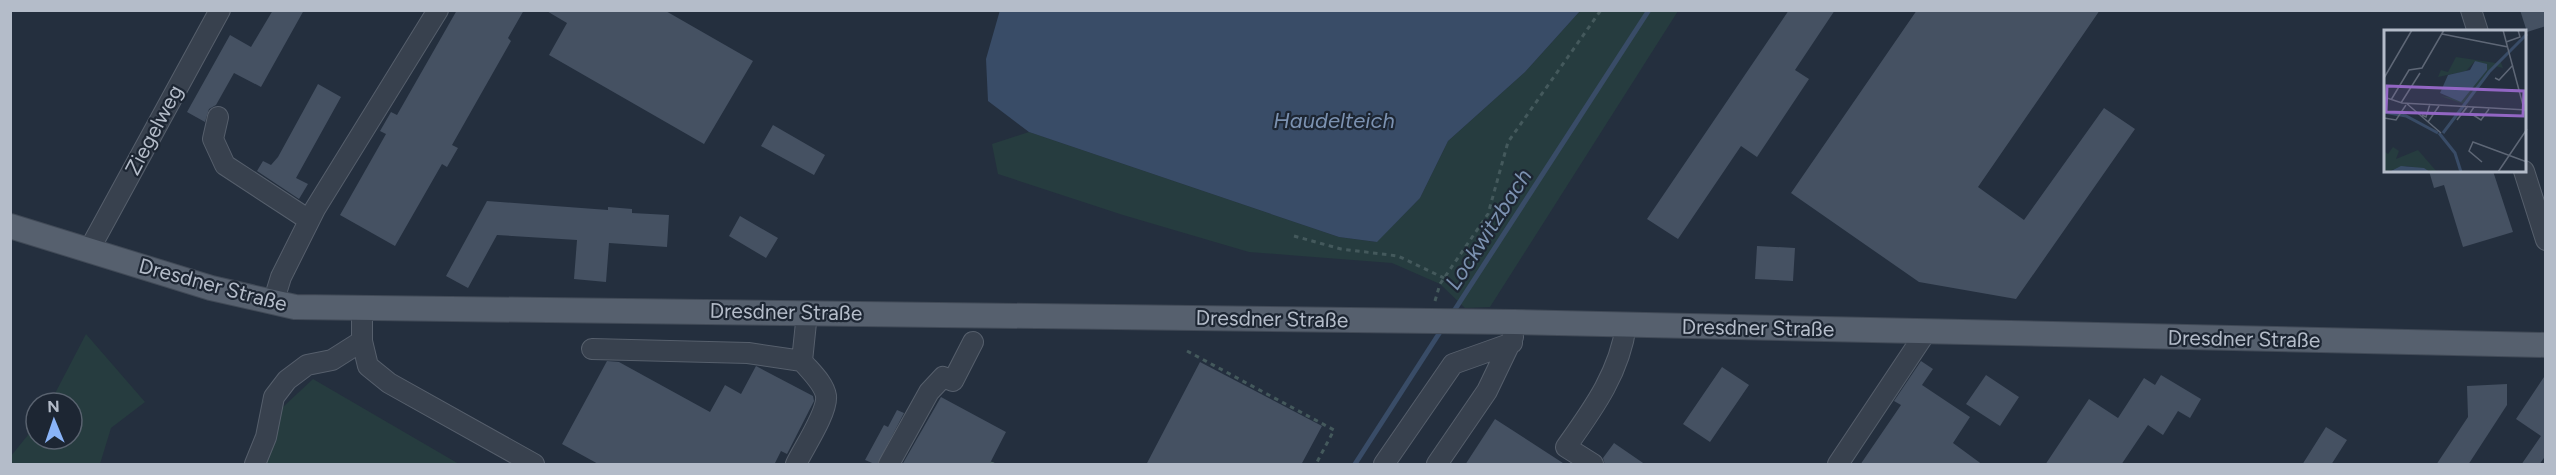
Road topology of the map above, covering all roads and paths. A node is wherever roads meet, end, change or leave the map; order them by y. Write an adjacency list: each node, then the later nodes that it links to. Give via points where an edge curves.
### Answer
1 (220, 10): 12 (street, Ziegelweg)
2 (438, 10): 8 (street)
3 (1601, 10): 13 (path, via 1508,142 1488,214)
4 (2471, 10): 5 (street)
5 (2477, 30)
6 (218, 117): 8 (street, via 213,139 225,165)
7 (2524, 172): 11 (street)
8 (309, 219): 14 (street)
9 (10, 226): 12 (main road, Dresdner Straße)
10 (1294, 236): 13 (path, via 1341,249 1398,256)
11 (2546, 240)
12 (89, 250): 14 (main road, Dresdner Straße)
13 (1444, 278): 17 (path, via 1433,310)
14 (273, 303): 15 (main road, Dresdner Straße, via 295,308)
15 (362, 309): 16 (main road, Dresdner Straße); 21 (street)
16 (807, 314): 17 (main road, Dresdner Straße); 26 (street)
17 (1422, 322): 19 (main road, Dresdner Straße, via 1461,321)
18 (1626, 325): 19 (main road, Dresdner Straße); 20 (main road, Dresdner Straße); 34 (street, via 1620,358 1595,406 1566,447)
19 (1513, 332): 32 (street, via 1454,364); 33 (street, via 1487,391)
20 (1926, 332): 23 (main road, Dresdner Straße); 35 (street)
21 (362, 340): 27 (street, via 332,360 307,364 287,380 274,397 266,438); 28 (street, via 368,366 389,383 478,439)
22 (973, 342): 30 (street, via 954,381 944,377 929,392)
23 (2546, 345)
24 (592, 349): 26 (street, via 748,353)
25 (1187, 351): 31 (path, via 1334,430)
26 (801, 361): 29 (street, via 826,395 825,407)
27 (255, 465)
28 (534, 465)
29 (796, 465)
30 (889, 465)
31 (1316, 465)
32 (1384, 465)
33 (1437, 465)
34 (1593, 465)
35 (1838, 465)

